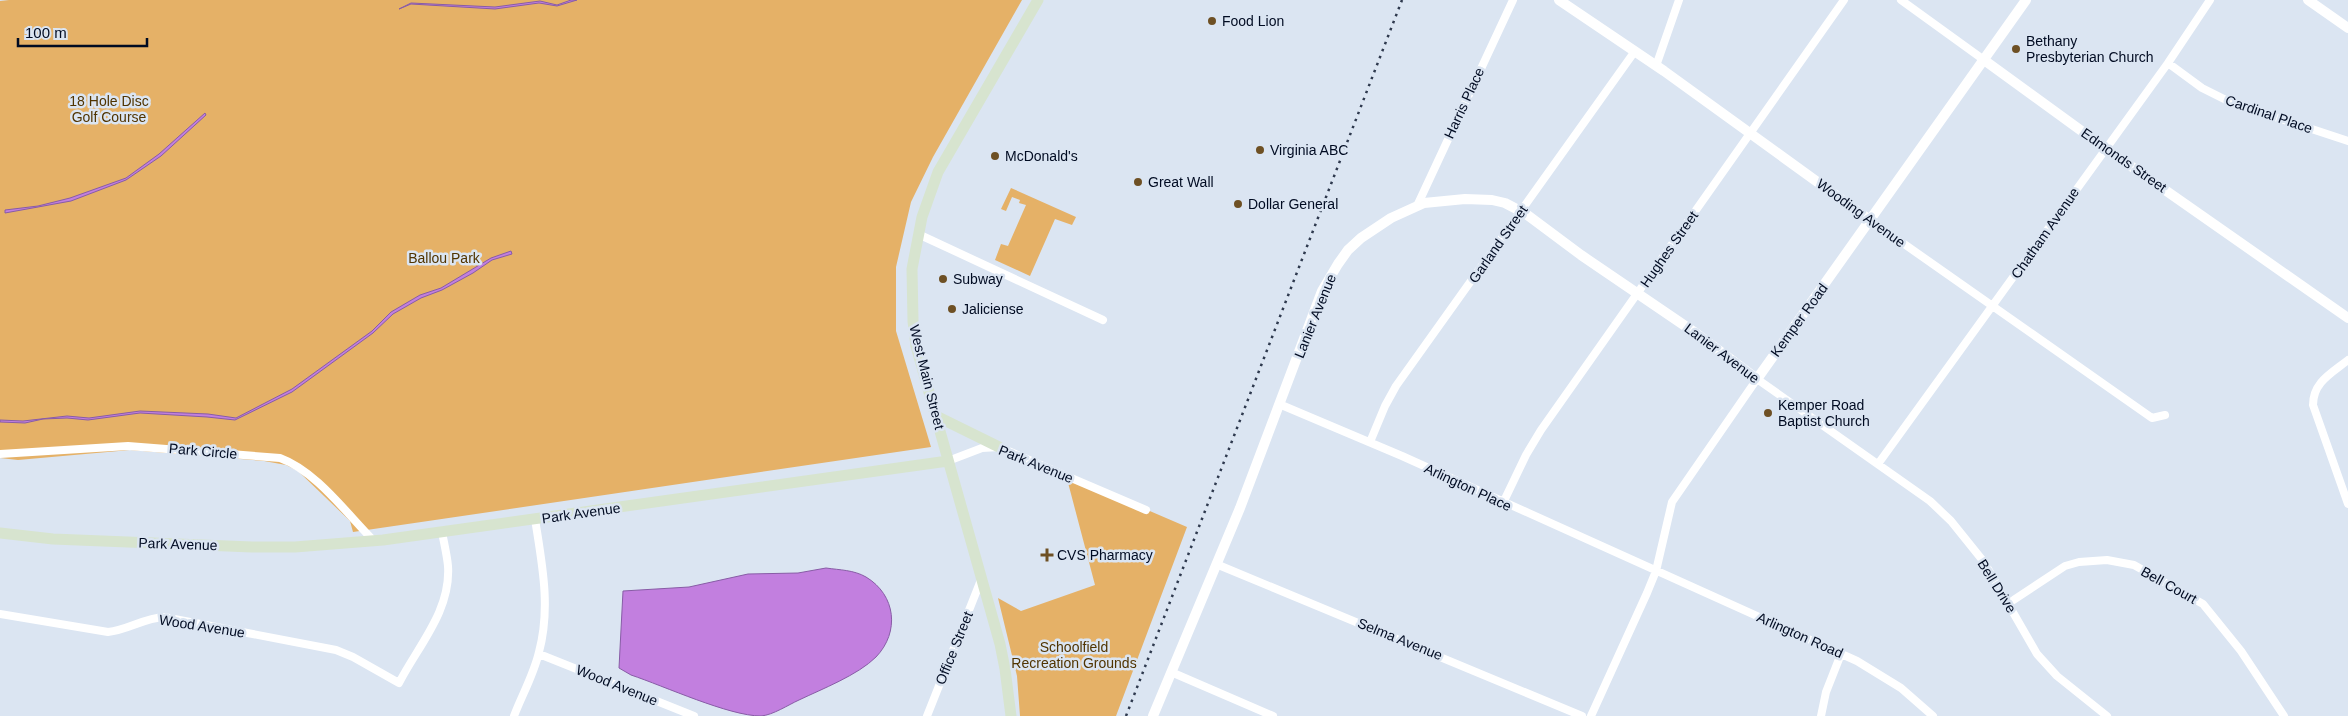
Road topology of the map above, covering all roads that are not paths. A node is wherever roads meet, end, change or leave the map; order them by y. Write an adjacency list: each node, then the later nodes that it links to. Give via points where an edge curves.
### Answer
1 (1038, 0): 21 (main road, West Main Street, via 944,160 929,194)
2 (1513, 0): 18 (street, Harris Place)
3 (1559, 0): 11 (street, Wooding Avenue)
4 (1679, 0): 14 (street)
5 (1844, 0): 15 (street, Hughes Street)
6 (1901, 0): 12 (street, Edmonds Street)
7 (2026, 0): 12 (street, Kemper Road)
8 (2210, 0): 13 (street, Chatham Avenue)
9 (2308, 0): 10 (street)
10 (2348, 28)
11 (1635, 51): 14 (street, Wooding Avenue); 19 (street, Garland Street)
12 (1984, 60): 17 (street, Edmonds Street); 20 (street, Kemper Road)
13 (2168, 63): 16 (street, Cardinal Place, via 2202,88 2230,102); 17 (street, Chatham Avenue)
14 (1656, 66): 15 (street, Wooding Avenue)
15 (1751, 134): 20 (street, Wooding Avenue); 22 (street, Hughes Street)
16 (2348, 141)
17 (2105, 148): 23 (street, Chatham Avenue); 24 (street, Edmonds Street)
18 (1417, 206): 19 (street, Lanier Avenue, via 1476,198 1505,203); 28 (street, Lanier Avenue, via 1373,228 1348,250 1338,264 1322,291)
19 (1521, 211): 22 (street, Lanier Avenue); 31 (street, Garland Street, via 1396,386)
20 (1870, 220): 23 (street, Wooding Avenue); 27 (street, Kemper Road)
21 (918, 234): 25 (street); 30 (main road, West Main Street, via 912,269 913,321 916,346)
22 (1639, 293): 27 (street, Lanier Avenue); 36 (street, Hughes Street, via 1540,430)
23 (1994, 306): 29 (street, Wooding Avenue, via 2152,418); 35 (street, Chatham Avenue)
24 (2348, 318)
25 (1103, 320)
26 (2348, 360): 37 (street, via 2319,383 2313,405)
27 (1756, 379): 35 (street, Lanier Avenue); 44 (street, Kemper Road, via 1676,493 1667,516)
28 (1279, 404): 31 (street, Arlington Place); 43 (street, Lanier Avenue)
29 (2165, 415)
30 (936, 416): 32 (main road); 34 (main road, West Main Street)
31 (1370, 442): 36 (street, Arlington Place)
32 (999, 447): 34 (street, Park Avenue, via 982,448); 38 (street, Park Avenue)
33 (0, 454): 42 (street, Park Circle, via 128,446 280,458 310,475)
34 (948, 461): 39 (main road, Park Avenue); 45 (main road, West Main Street)
35 (1878, 464): 46 (street, Bell Drive, via 1951,521 1984,562)
36 (1503, 503): 44 (street, Arlington Place)
37 (2348, 504)
38 (1146, 510)
39 (535, 519): 40 (main road, Park Avenue); 48 (street, via 546,594)
40 (442, 532): 42 (main road, Park Avenue); 47 (street, Wood Avenue, via 448,565 444,601 399,682 336,650 164,617 108,632)
41 (0, 533): 42 (main road, Park Avenue, via 54,539 252,547)
42 (374, 541)
43 (1216, 564): 50 (street, Lanier Avenue); 57 (street, Selma Avenue)
44 (1656, 571): 49 (street, Arlington Road); 58 (street, Kemper Road)
45 (981, 580): 53 (street, Office Street); 54 (main road, West Main Street, via 1004,660)
46 (2009, 602): 61 (street, Bell Drive, via 2037,654 2057,676); 62 (street, Bell Court, via 2065,566 2106,560 2134,565 2195,598 2207,608 2241,651)
47 (0, 614)
48 (539, 654): 51 (street); 52 (street, Wood Avenue)
49 (1841, 654): 59 (street, via 1826,692); 60 (street, Arlington Road, via 1878,672)
50 (1171, 672): 55 (street, Lanier Avenue); 56 (street)
51 (514, 716)
52 (694, 716)
53 (927, 716)
54 (1011, 716)
55 (1153, 716)
56 (1274, 716)
57 (1582, 716)
58 (1592, 716)
59 (1821, 716)
60 (1933, 716)
61 (2107, 716)
62 (2284, 716)

